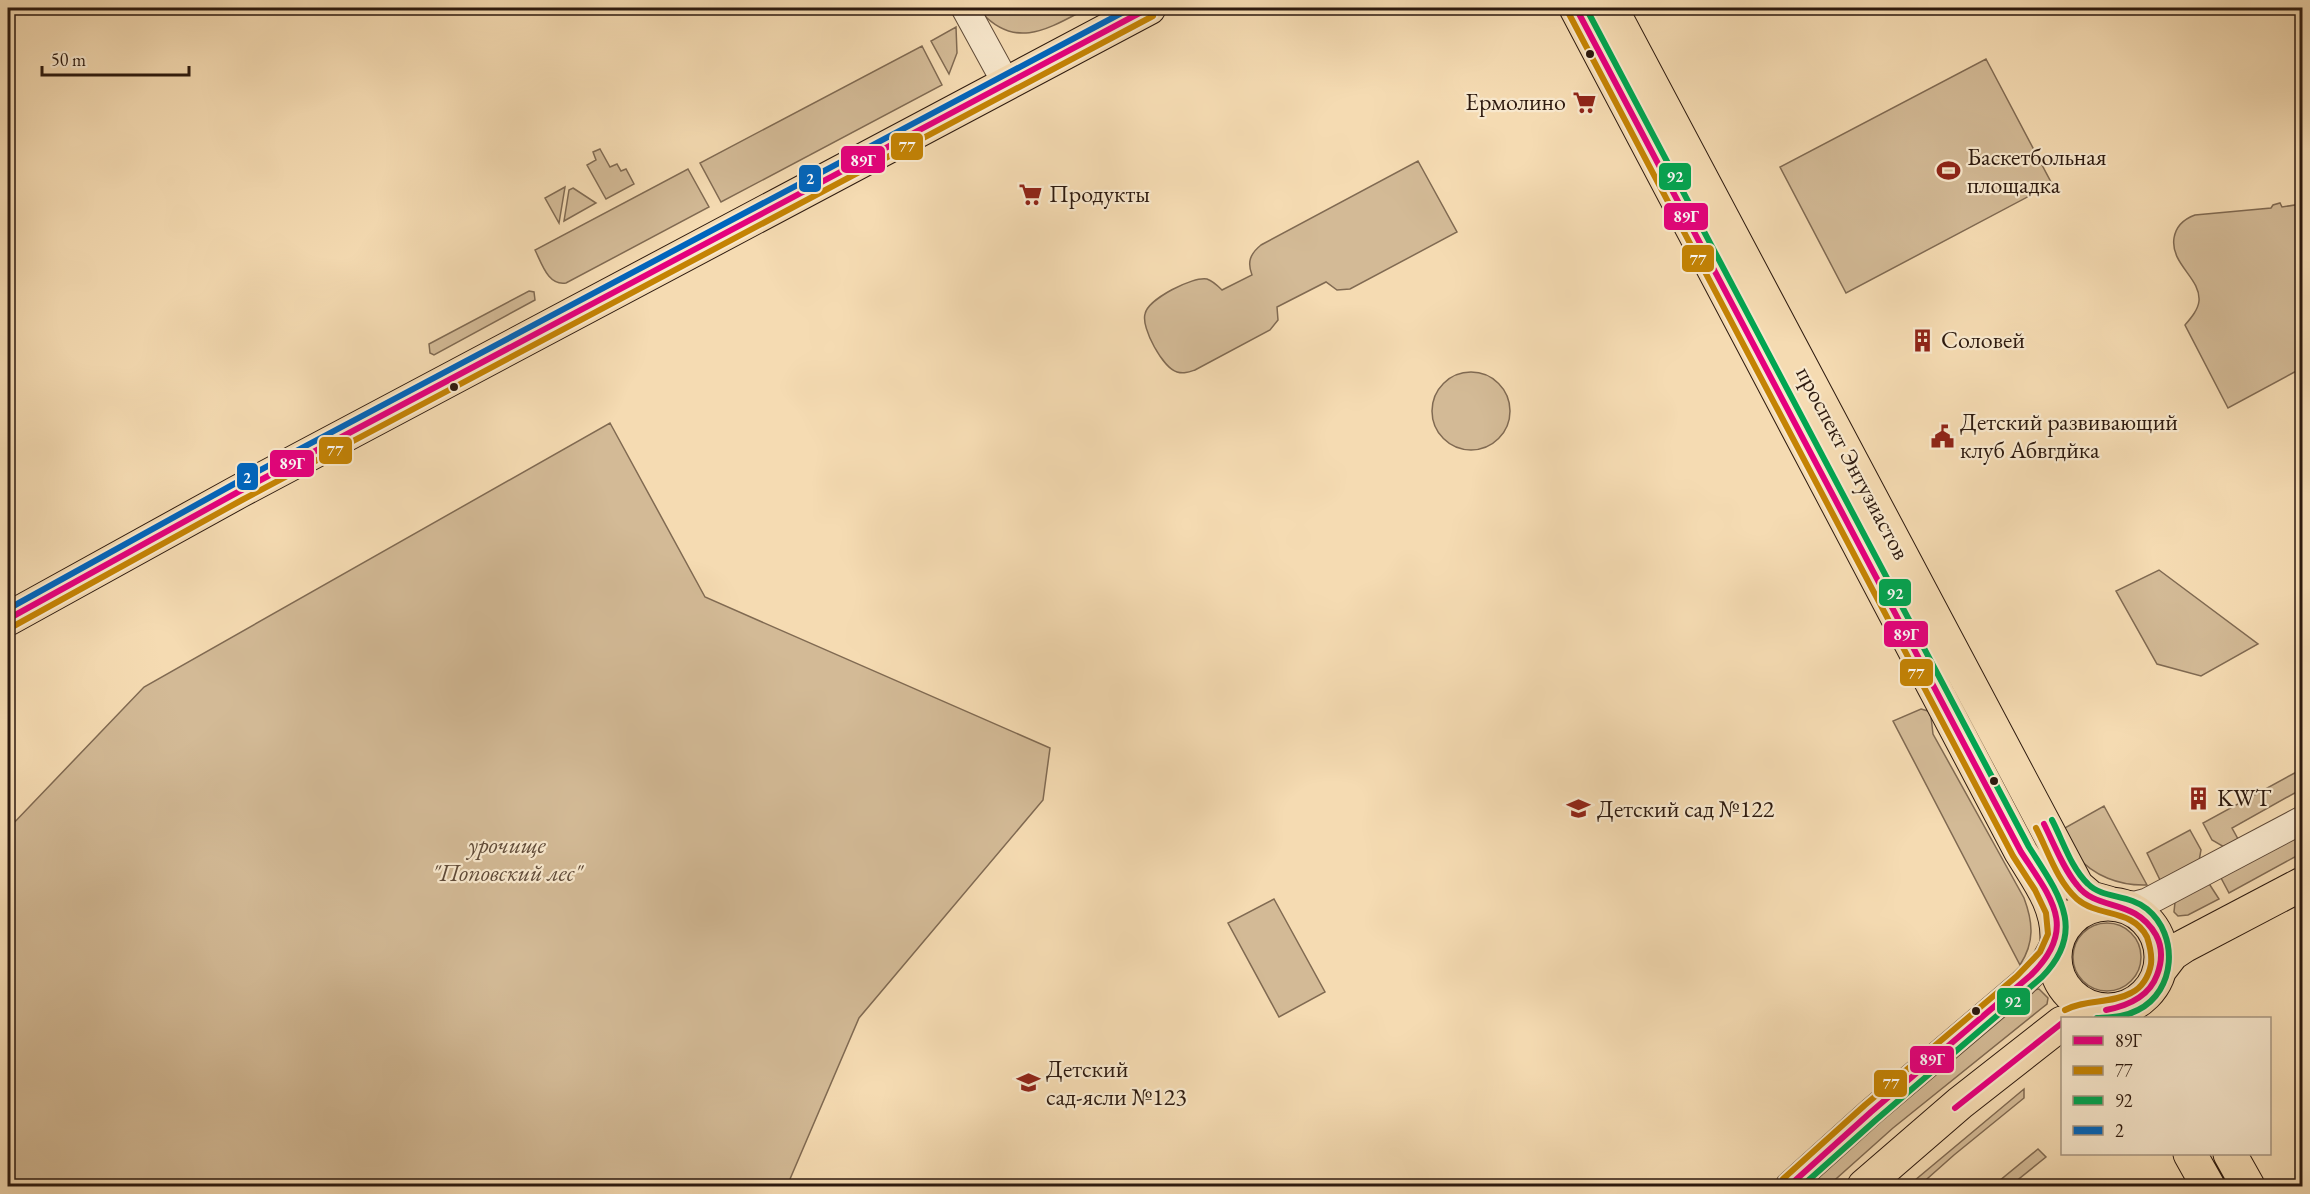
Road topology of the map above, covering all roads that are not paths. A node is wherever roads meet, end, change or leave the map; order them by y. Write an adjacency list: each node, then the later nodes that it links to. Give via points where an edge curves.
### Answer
1 (965, 8): 5 (street)
2 (1149, 8): 5 (main road)
3 (1576, 8): 11 (main road, проспект Энтузиастов, via 2020,852 2051,901 2058,926)
4 (1611, 8): 9 (main road, проспект Энтузиастов, via 2077,886 2091,898)
5 (1006, 83): 6 (main road, via 238,492)
6 (8, 619)
7 (2302, 820): 10 (street)
8 (2302, 884): 10 (main road)
9 (2112, 904): 10 (main road); 11 (main road, via 2091,906 2076,914)
10 (2162, 926): 12 (main road, via 2172,954)
11 (2057, 939): 13 (main road, via 2055,960 2059,979 2074,998); 18 (street, via 2045,961 2023,983)
12 (2157, 976): 13 (main road, via 2134,1003); 14 (main road, via 2152,999)
13 (2097, 1014)
14 (2157, 1017)
15 (2061, 1024): 19 (main road, via 1960,1103)
16 (2191, 1155): 20 (main road)
17 (2231, 1155): 21 (main road)
18 (1789, 1186)
19 (1864, 1186)
20 (2208, 1186)
21 (2248, 1186)

